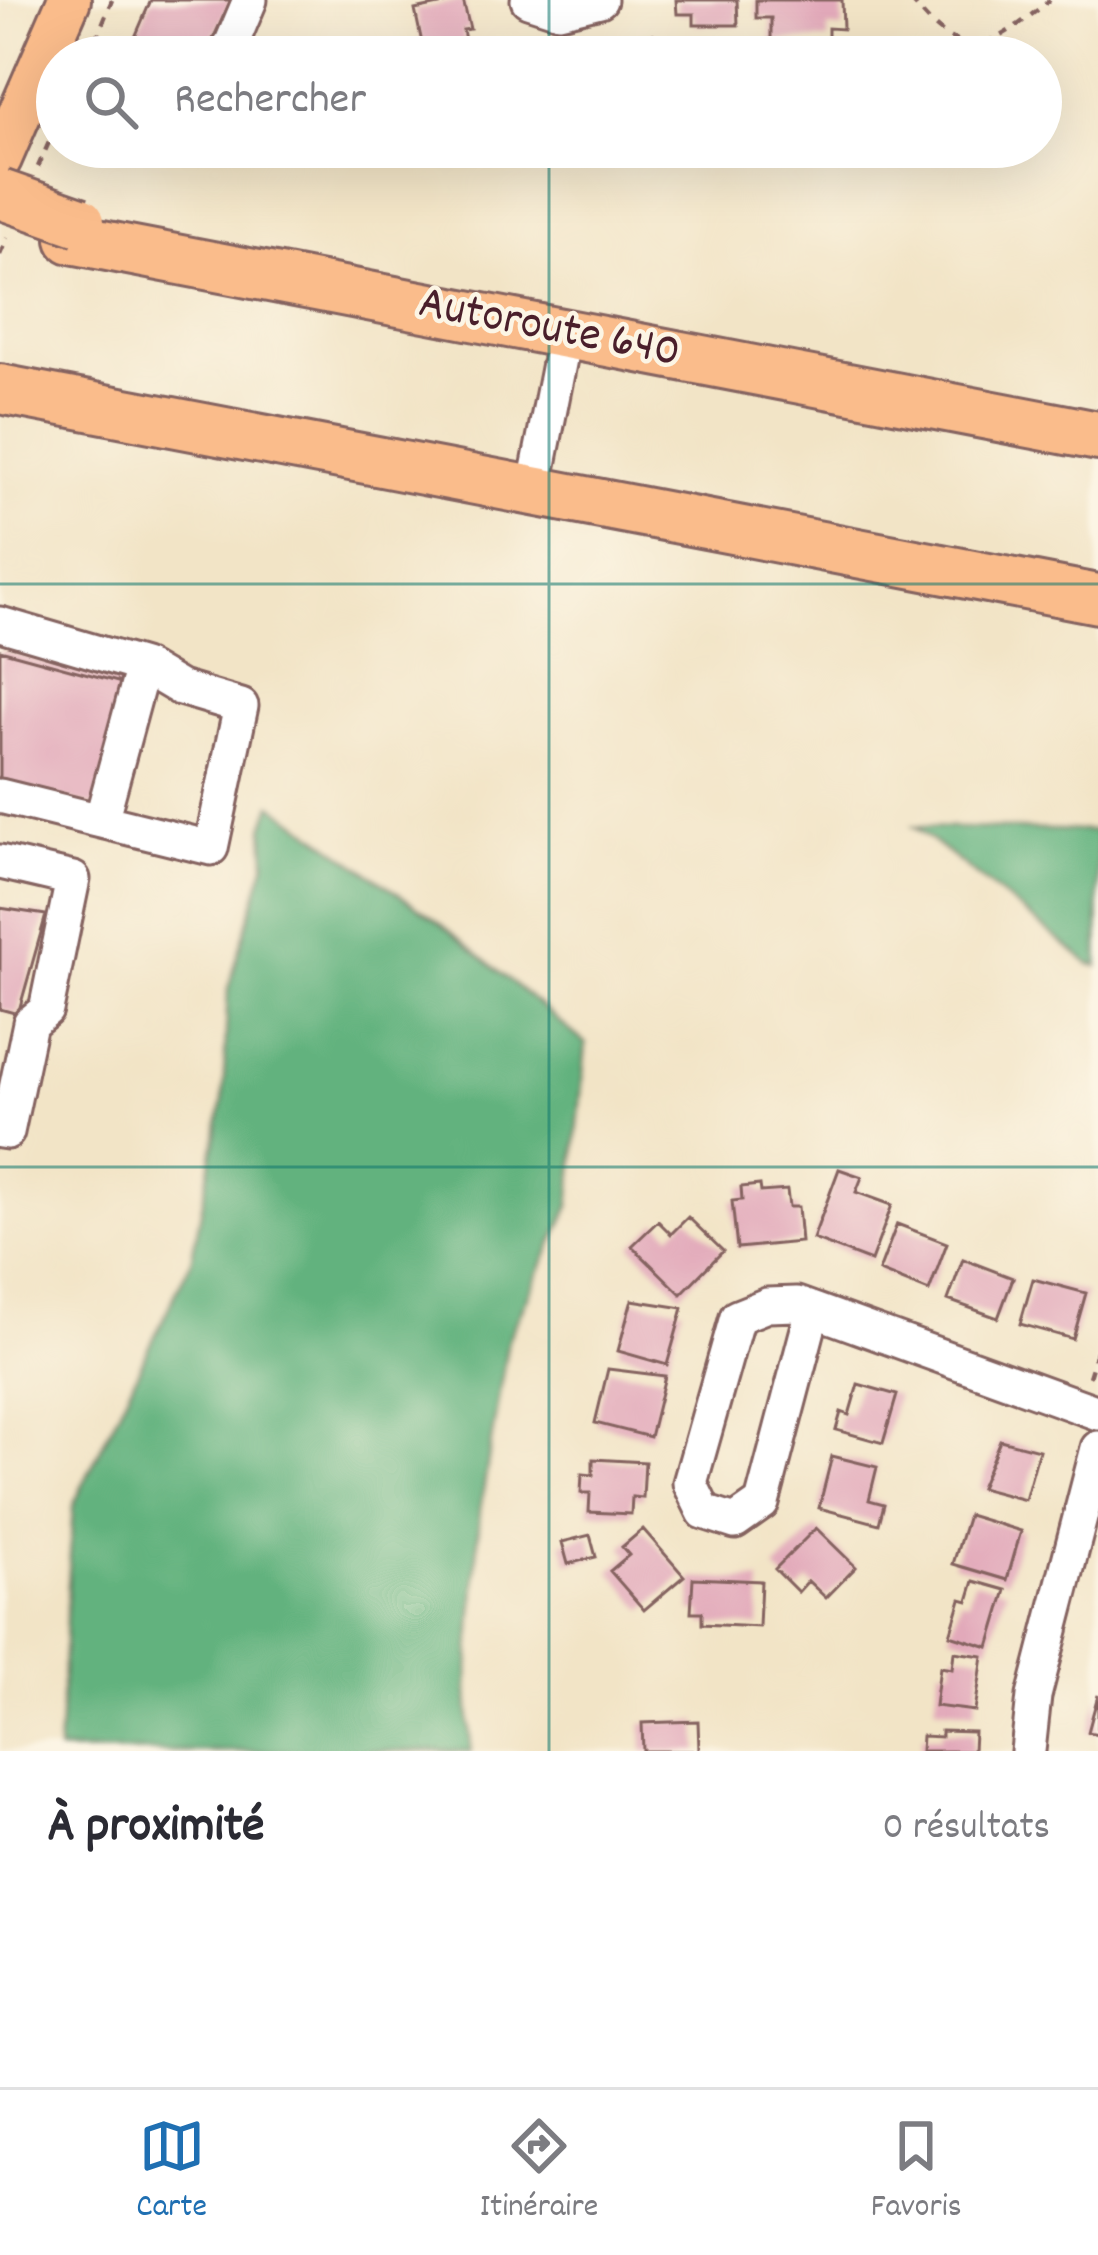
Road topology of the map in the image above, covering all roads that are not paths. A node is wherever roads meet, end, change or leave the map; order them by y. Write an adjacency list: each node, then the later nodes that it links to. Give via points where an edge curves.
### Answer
1 (69, 0): 5 (main road)
2 (250, 0): 6 (street)
3 (528, 0): 4 (street, via 559,10)
4 (600, 0)
5 (49, 36)
6 (235, 36)
7 (36, 60): 8 (main road)
8 (10, 108): 9 (main road)
9 (0, 159)
10 (0, 194): 12 (highway, bridge)
11 (0, 225): 12 (highway)
12 (76, 230): 13 (highway, Autoroute 640)
13 (565, 333): 15 (highway, Autoroute 640); 16 (street)
14 (7, 390): 16 (highway)
15 (1098, 436)
16 (533, 490): 17 (highway)
17 (1098, 598)
18 (0, 624): 19 (street)
19 (142, 666): 21 (street); 21 (street, via 180,688 241,706 212,848)
20 (0, 796): 21 (street)
21 (101, 821)
22 (0, 862): 23 (street, via 73,879 46,1010 30,1023 7,1132)
23 (0, 1131)
24 (813, 1310): 24 (street, via 766,1305 736,1317 690,1483 704,1512 735,1522 762,1503); 25 (street)
25 (1098, 1413)
26 (1098, 1448): 27 (street, via 1034,1696)
27 (1028, 1751)

